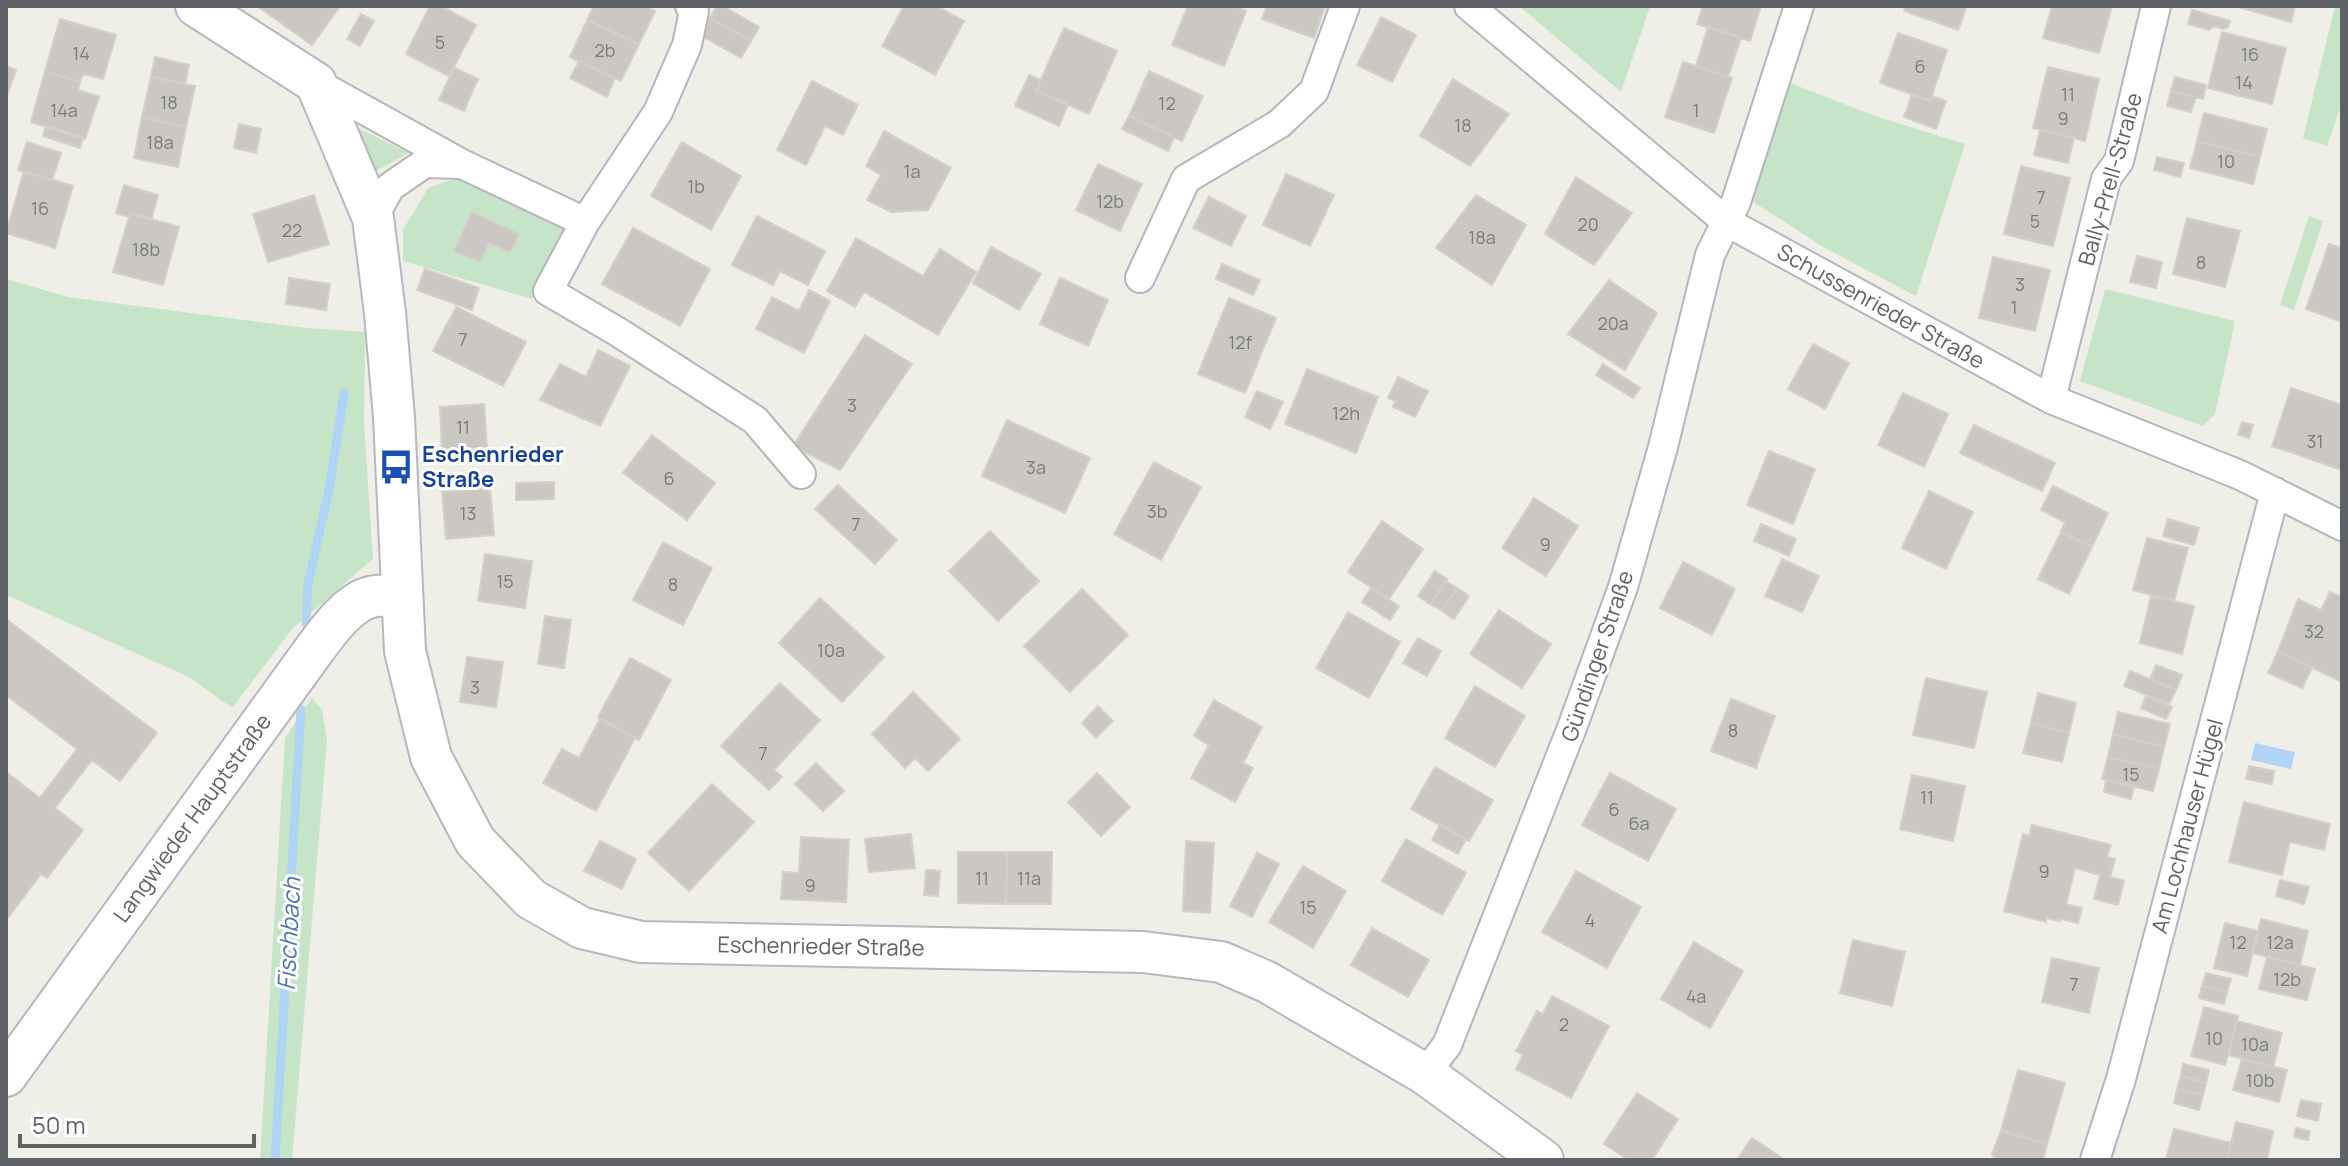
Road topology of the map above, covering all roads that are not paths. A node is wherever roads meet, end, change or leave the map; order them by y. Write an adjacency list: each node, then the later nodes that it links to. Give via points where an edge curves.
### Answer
1 (196, 6): 7 (street)
2 (690, 6): 10 (street, via 694,11 687,45 658,112)
3 (1345, 6): 12 (street, via 1314,91 1279,124 1186,179)
4 (1469, 6): 11 (street, Schussenrieder Straße)
5 (1799, 6): 11 (street, Gündinger Straße)
6 (2156, 6): 13 (street, Bally-Prell-Straße, via 2119,161 2106,179)
7 (316, 83): 8 (street); 9 (street)
8 (462, 164): 9 (street, via 425,163 390,187); 10 (street)
9 (373, 218): 17 (street, Eschenrieder Straße, via 394,417)
10 (585, 222): 14 (street, via 548,291 755,420)
11 (1727, 222): 13 (street, Schussenrieder Straße); 18 (street, Gündinger Straße, via 1710,255 1623,587 1447,1045)
12 (1140, 278)
13 (2051, 399): 15 (street, Schussenrieder Straße)
14 (801, 474)
15 (2275, 492): 16 (street, Schussenrieder Straße); 21 (street, Am Lochhauser Hügel, via 2125,1065)
16 (2342, 526)
17 (402, 596): 18 (street, Eschenrieder Straße, via 405,651 431,757 475,841 531,899 582,928 641,942 1143,952 1221,962 1267,982); 19 (street, Langwieder Hauptstraße, via 373,596 355,603 335,624)
18 (1425, 1074): 20 (street, Eschenrieder Straße)
19 (6, 1076)
20 (1543, 1160)
21 (2095, 1160)

